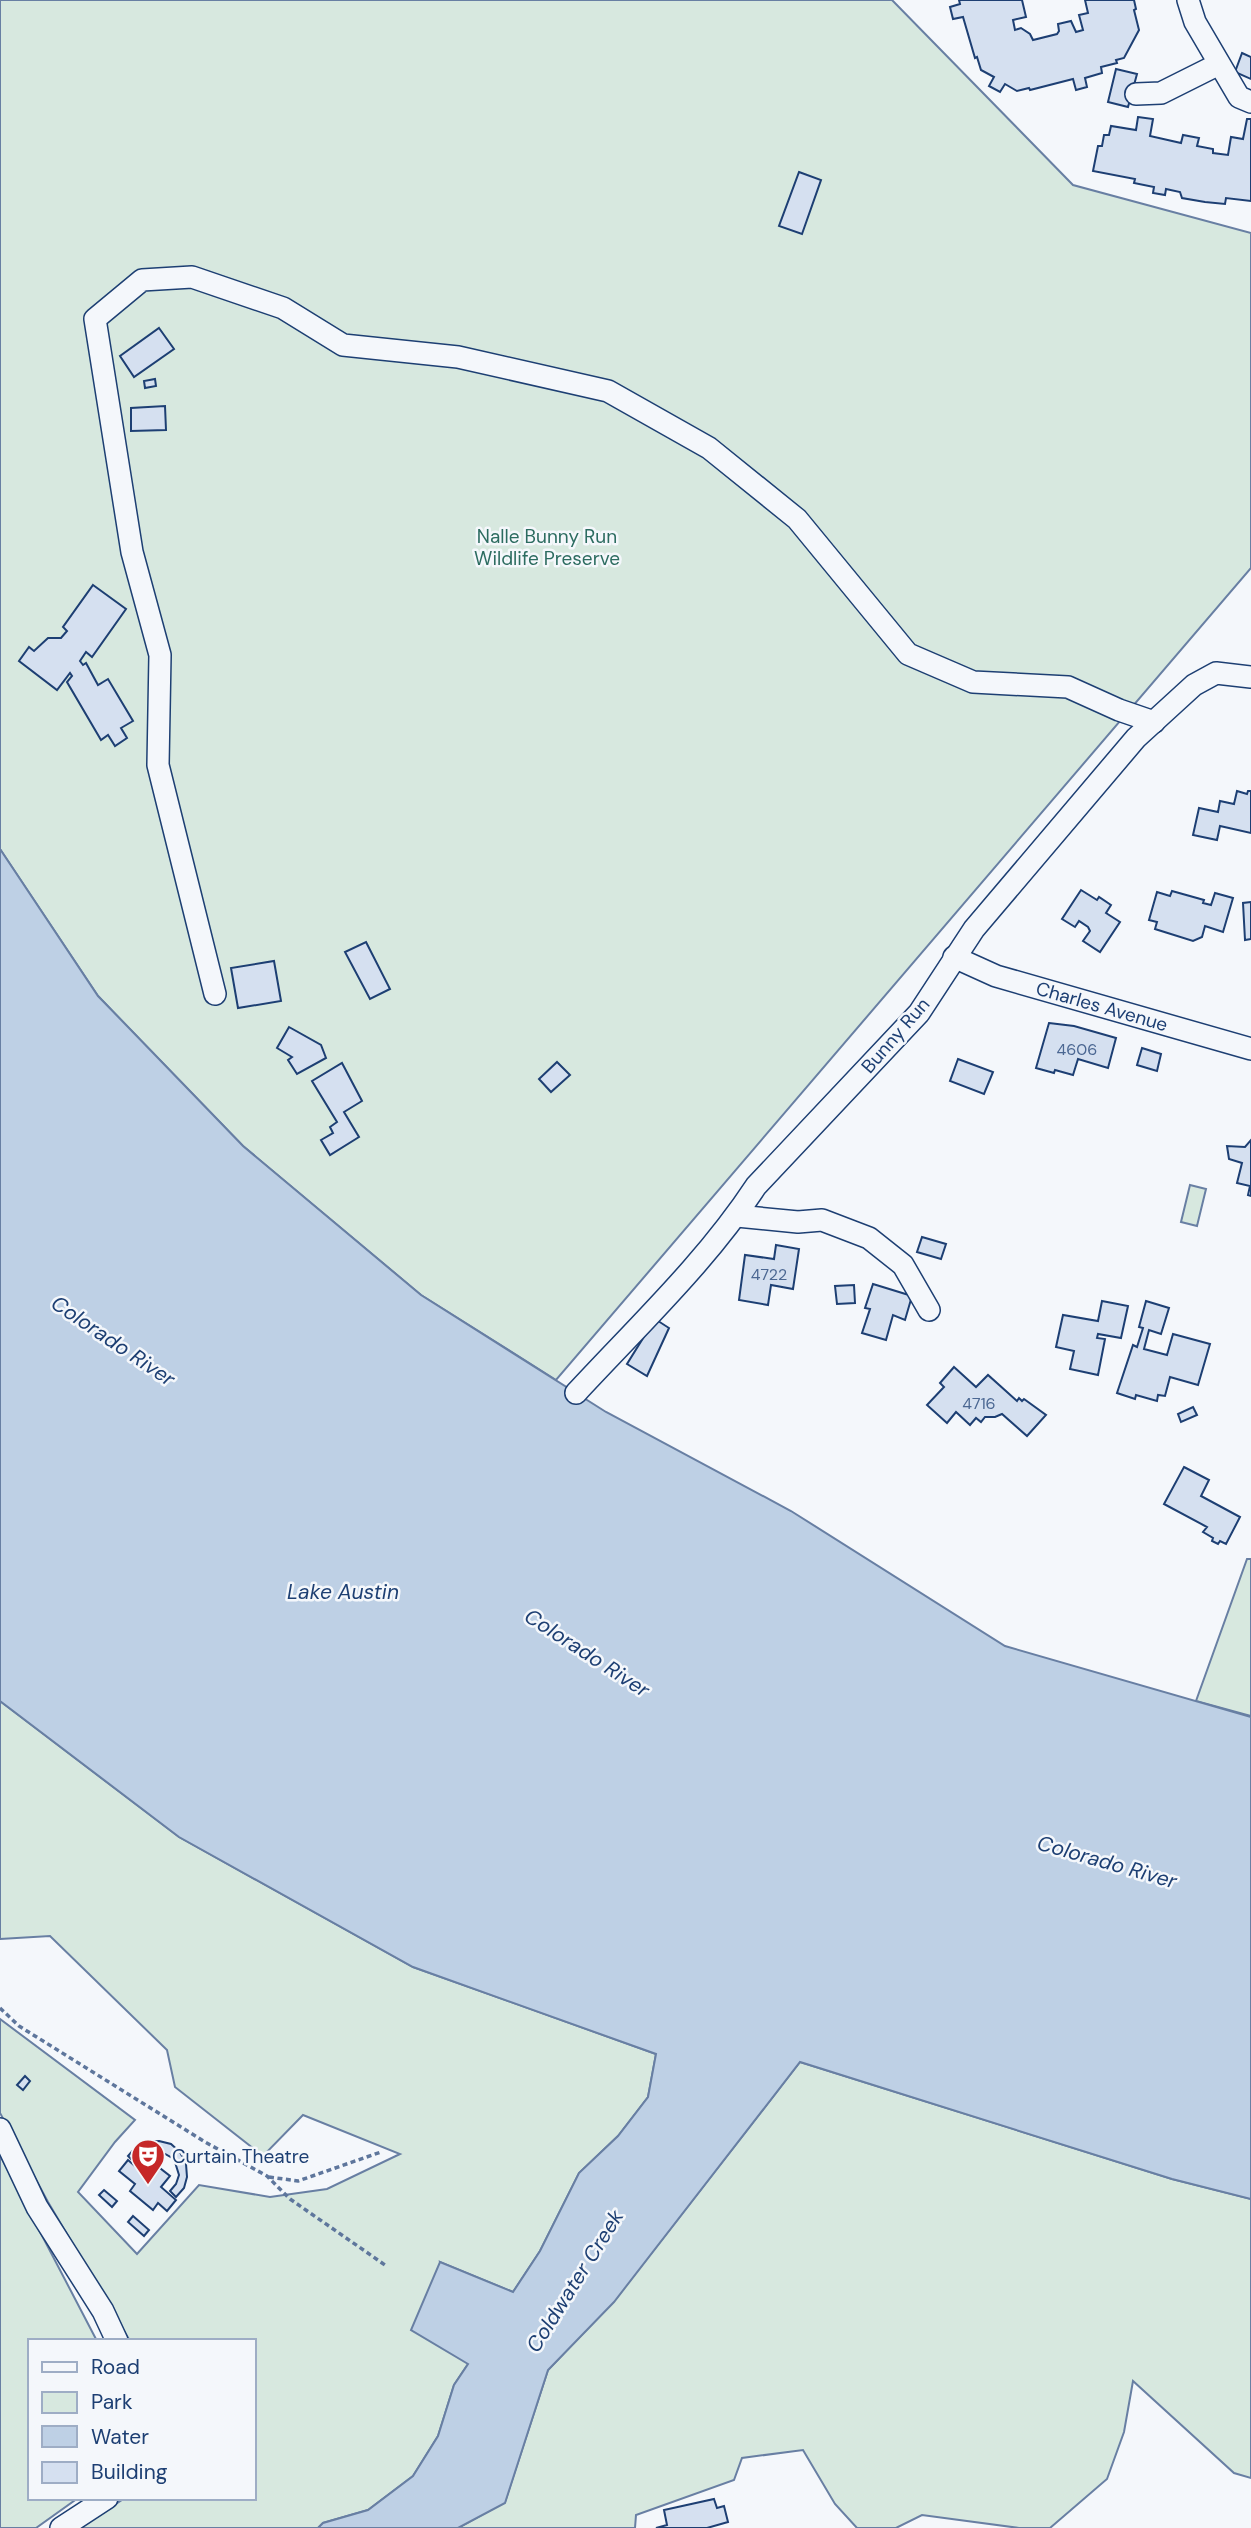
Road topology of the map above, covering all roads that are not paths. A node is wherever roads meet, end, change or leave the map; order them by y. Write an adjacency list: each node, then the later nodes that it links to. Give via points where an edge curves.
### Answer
1 (1188, 0): 2 (street)
2 (1219, 64): 3 (street, via 1161,93); 4 (street, via 1238,97)
3 (1136, 94)
4 (1251, 102)
5 (1251, 677): 6 (street, Bunny Run, via 1216,673 1195,685)
6 (1154, 722): 7 (street, Bunny Run, via 1136,737); 8 (street, via 1068,687 973,682 908,654 797,519 709,448 608,391 458,357 343,345 283,308 192,277 142,280 96,318 132,552 160,655 158,765)
7 (954, 957): 9 (street, Charles Avenue, via 996,976); 10 (street, Bunny Run, via 919,1013 757,1186)
8 (215, 994)
9 (1251, 1049)
10 (737, 1216): 11 (street, via 822,1220 869,1238 902,1265); 12 (street, Bunny Run)
11 (929, 1310)
12 (576, 1392)
13 (0, 2129): 14 (street, via 37,2207)
14 (116, 2339)
15 (104, 2500): 16 (street)
16 (61, 2528)

